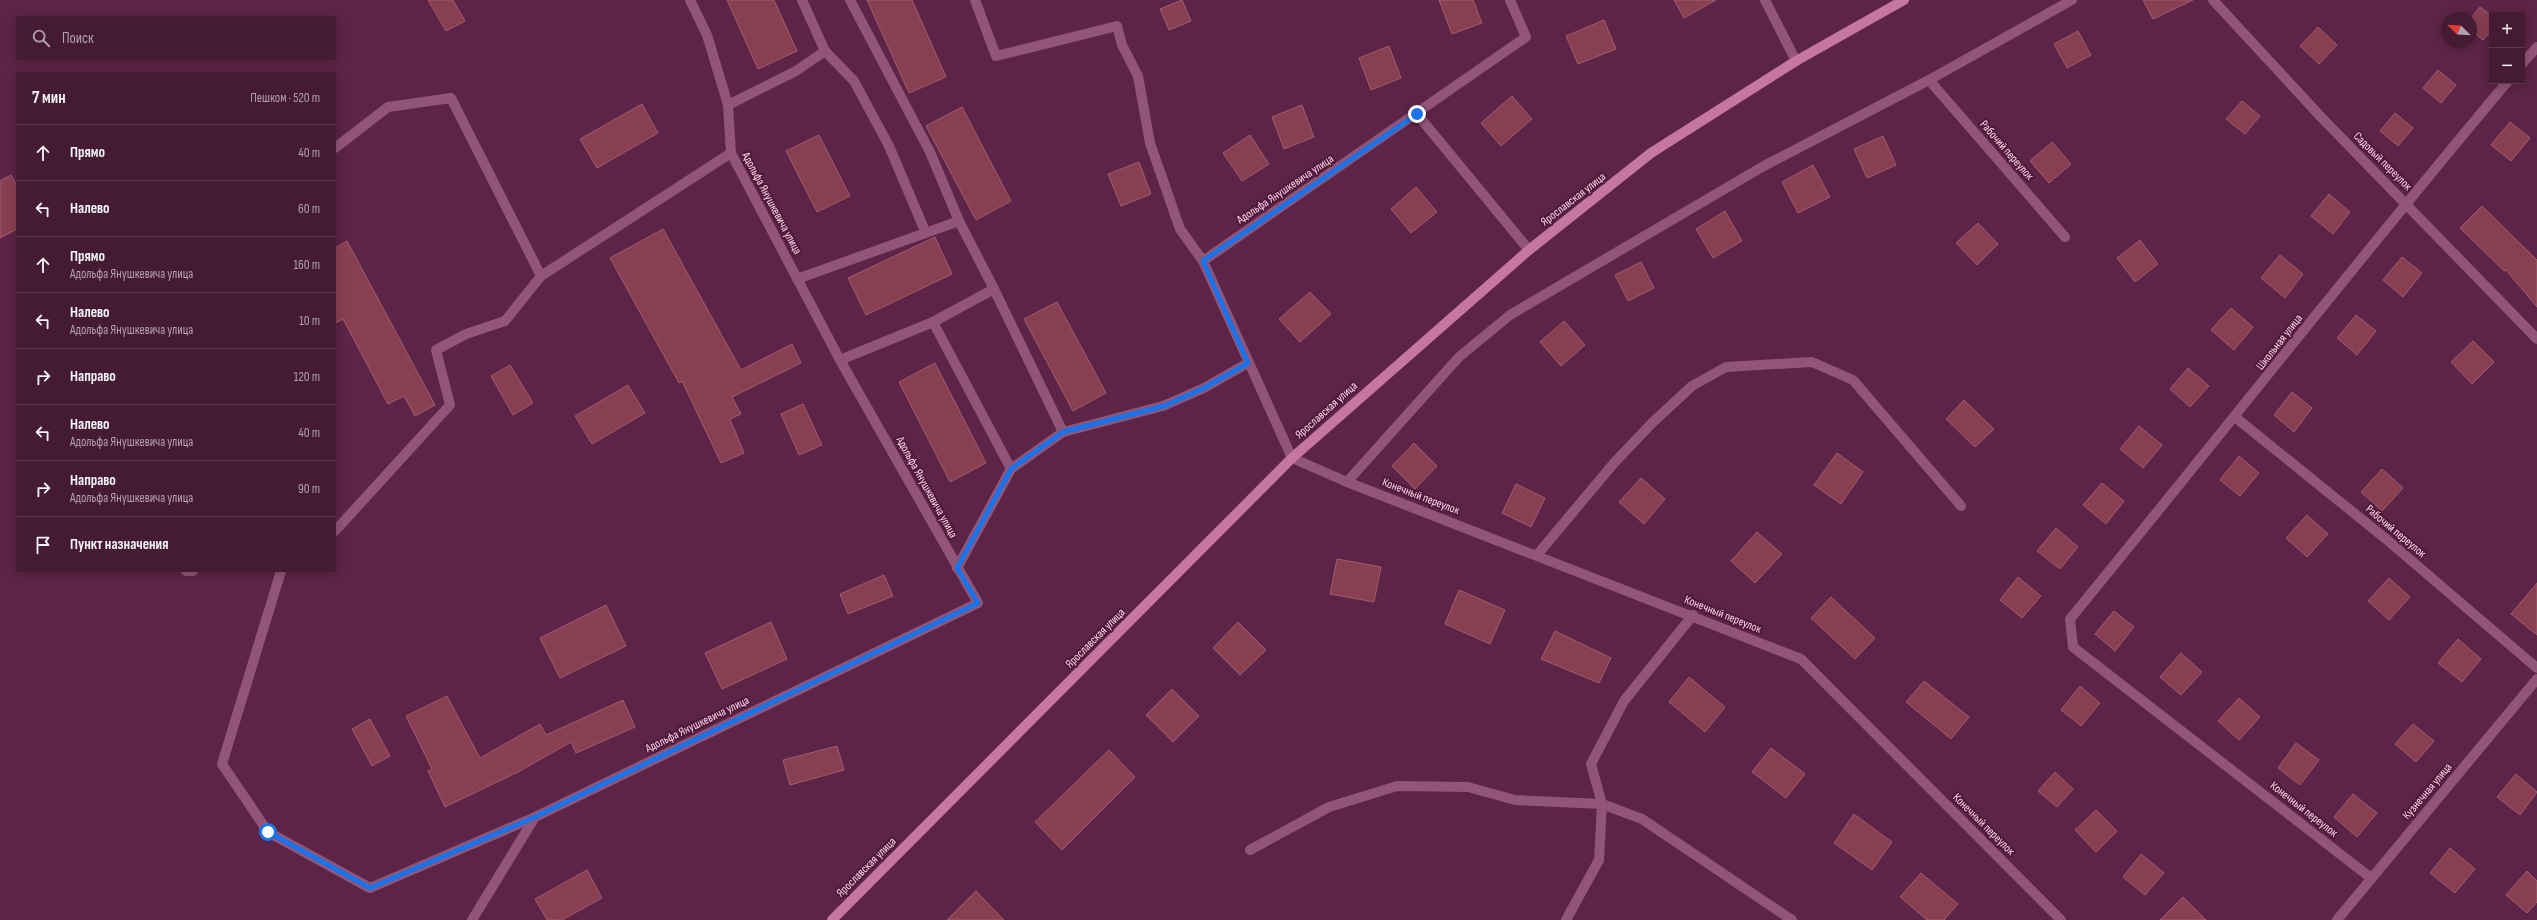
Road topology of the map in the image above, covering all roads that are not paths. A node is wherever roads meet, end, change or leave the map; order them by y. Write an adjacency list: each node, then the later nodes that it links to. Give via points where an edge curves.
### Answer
1 (690, 0): 16 (street, Адольфа Янушкевича улица, via 707,35)
2 (802, 0): 11 (street)
3 (850, 0): 21 (street, via 930,152)
4 (975, 0): 25 (street, via 996,56 1117,26 1122,45 1138,76 1150,143 1180,229)
5 (1510, 0): 17 (street, Адольфа Янушкевича улица, via 1526,37)
6 (1765, 0): 12 (street)
7 (1904, 0): 12 (main road, Ярославская улица)
8 (2072, 0): 14 (street)
9 (2212, 0): 20 (street, Садовый переулок)
10 (2537, 47): 13 (street)
11 (825, 51): 16 (street, via 796,71); 22 (street, via 854,81 889,146)
12 (1796, 61): 24 (main road, Ярославская улица, via 1651,153)
13 (2525, 61)
14 (1929, 80): 23 (street, Рабочий переулок); 37 (street, via 1762,167 1510,315 1459,357)
15 (2505, 84): 20 (street, Школьная улица)
16 (728, 105): 19 (street, Адольфа Янушкевича улица)
17 (1417, 114): 24 (street); 25 (street, Адольфа Янушкевича улица)
18 (336, 147): 26 (street, via 388,107 451,98)
19 (731, 153): 26 (street); 27 (street, Адольфа Янушкевича улица)
20 (2406, 202): 30 (street, Садовый переулок); 33 (street, Школьная улица)
21 (959, 221): 22 (street); 28 (street)
22 (925, 232): 27 (street)
23 (2065, 237)
24 (1529, 250): 35 (main road, Ярославская улица)
25 (1203, 261): 32 (street)
26 (541, 276): 39 (street, via 505,321 466,334 436,350 450,405)
27 (798, 279): 31 (street, Адольфа Янушкевича улица)
28 (994, 289): 29 (street); 34 (street)
29 (933, 322): 31 (street); 36 (street)
30 (2537, 339)
31 (840, 360): 41 (street, Адольфа Янушкевича улица)
32 (1248, 363): 34 (street, via 1204,388 1164,406); 35 (street)
33 (2235, 417): 44 (street, Школьная улица); 45 (street, Рабочий переулок, via 2386,539)
34 (1063, 432): 36 (street)
35 (1292, 458): 37 (street, Конечный переулок); 52 (main road, Ярославская улица)
36 (1011, 469): 41 (street)
37 (1347, 482): 40 (street, Конечный переулок)
38 (1961, 506): 40 (street, via 1853,380 1812,362 1726,367 1692,386 1653,422 1614,463)
39 (336, 530)
40 (1537, 555): 43 (street, Конечный переулок)
41 (957, 568): 48 (street, Адольфа Янушкевича улица, via 978,603)
42 (281, 572): 48 (street, via 222,764 268,832 370,888)
43 (1693, 616): 47 (street, via 1624,701 1591,764); 55 (street, Конечный переулок, via 1801,659)
44 (2070, 619): 50 (street, Конечный переулок, via 2073,647)
45 (2537, 668)
46 (2537, 679): 50 (street, Кузнечная улица)
47 (1602, 804): 49 (street, via 1515,800 1468,787 1397,786 1329,807); 53 (street, via 1599,860); 54 (street, via 1642,819)
48 (535, 817): 51 (street)
49 (1250, 850)
50 (2371, 878): 56 (street, Кузнечная улица)
51 (472, 920)
52 (832, 920)
53 (1566, 920)
54 (1792, 920)
55 (2061, 920)
56 (2337, 920)

